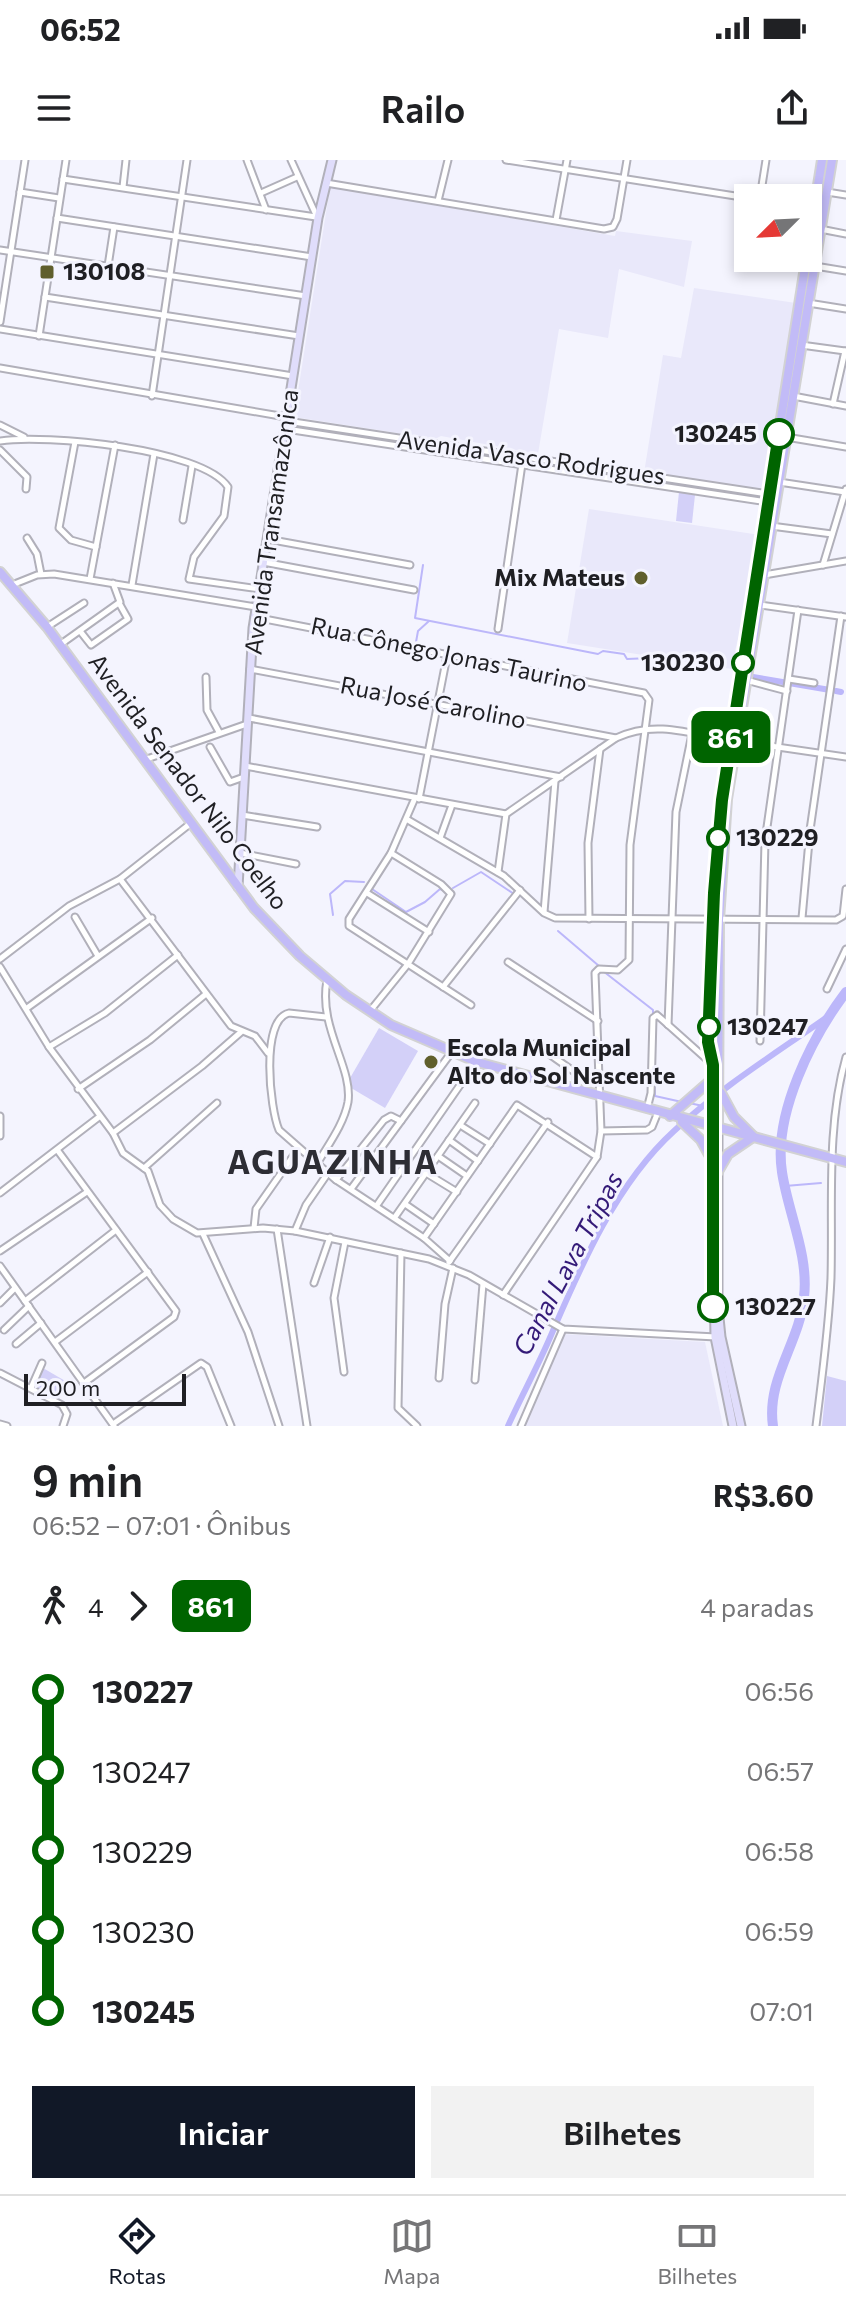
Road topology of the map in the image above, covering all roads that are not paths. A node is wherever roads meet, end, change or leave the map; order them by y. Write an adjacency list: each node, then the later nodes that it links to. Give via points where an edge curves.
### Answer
1 (25, 160): 23 (street)
2 (66, 160): 18 (street)
3 (126, 160): 22 (street)
4 (187, 160): 29 (street)
5 (247, 160): 25 (street)
6 (291, 160): 16 (street)
7 (332, 160): 19 (street, Avenida Transamazônica)
8 (448, 160): 31 (street)
9 (506, 160): 15 (street)
10 (567, 160): 15 (street)
11 (627, 160): 17 (street)
12 (766, 160): 20 (street)
13 (822, 160): 21 (main road)
14 (832, 160): 24 (main road)
15 (566, 169): 17 (street); 35 (street)
16 (297, 177): 25 (street); 33 (street)
17 (624, 177): 27 (street); 35 (street, via 613,227)
18 (63, 179): 22 (street); 28 (street)
19 (326, 183): 31 (street); 33 (street, Avenida Transamazônica)
20 (762, 184)
21 (819, 184)
22 (123, 187): 29 (street)
23 (20, 192): 28 (street); 41 (street)
24 (827, 192): 26 (street); 30 (main road)
25 (261, 193): 32 (street)
26 (846, 195)
27 (734, 196)
28 (59, 198): 34 (street)
29 (182, 198): 32 (street); 39 (street)
30 (822, 200)
31 (441, 202): 35 (street)
32 (266, 210): 33 (street)
33 (317, 217): 42 (street, Avenida Transamazônica)
34 (57, 218): 36 (street); 43 (street)
35 (556, 220)
36 (114, 227): 39 (street); 44 (street)
37 (822, 229): 38 (street)
38 (846, 234)
39 (177, 236): 42 (street); 49 (street)
40 (0, 250): 41 (street)
41 (11, 252): 43 (street); 55 (street)
42 (312, 257): 50 (street, Avenida Transamazônica)
43 (51, 258): 44 (street); 51 (street)
44 (108, 266): 49 (street)
45 (822, 267): 46 (street)
46 (846, 271)
47 (806, 272): 88 (main road)
48 (813, 272): 52 (main road)
49 (170, 275): 50 (street); 54 (street)
50 (306, 296): 58 (street, Avenida Transamazônica)
51 (45, 297): 54 (street); 57 (street)
52 (808, 303): 53 (street); 59 (main road)
53 (846, 309)
54 (164, 313): 58 (street); 61 (street)
55 (0, 322)
56 (0, 329): 57 (street)
57 (39, 336): 61 (street)
58 (299, 336): 63 (street, Avenida Transamazônica)
59 (801, 345): 60 (street); 65 (main road)
60 (845, 351): 66 (street)
61 (158, 355): 63 (street); 64 (street)
62 (0, 368): 64 (street)
63 (293, 376): 68 (street, Avenida Transamazônica)
64 (152, 396): 68 (street)
65 (793, 396): 66 (street); 73 (main road)
66 (833, 404): 67 (street)
67 (846, 406)
68 (287, 422): 70 (street, Avenida Vasco Rodrigues); 71 (street, Avenida Vasco Rodrigues); 93 (street, Avenida Transamazônica)
69 (0, 425): 72 (street)
70 (329, 428): 71 (street); 80 (street, Avenida Vasco Rodrigues)
71 (327, 436): 81 (street, Avenida Vasco Rodrigues)
72 (25, 437): 74 (street); 75 (street)
73 (786, 437): 77 (street); 83 (main road)
74 (0, 441)
75 (75, 441): 76 (street); 94 (street, via 59,528 71,540)
76 (115, 445): 79 (street); 94 (street)
77 (846, 447)
78 (0, 450): 84 (street, via 27,477)
79 (154, 454): 82 (street); 105 (street)
80 (523, 457): 81 (street); 85 (street, Avenida Vasco Rodrigues)
81 (522, 465): 87 (street, Avenida Vasco Rodrigues); 116 (street)
82 (192, 466): 89 (street); 106 (street, via 228,487 221,523 196,554 192,581)
83 (778, 482): 86 (street); 88 (main road)
84 (26, 489)
85 (738, 489): 87 (street); 88 (street, Avenida Vasco Rodrigues)
86 (846, 490): 91 (street)
87 (737, 498): 88 (street, Avenida Vasco Rodrigues)
88 (771, 499): 90 (main road); 131 (main road)
89 (183, 520)
90 (771, 526): 91 (street); 101 (main road)
91 (832, 534): 98 (street)
92 (27, 538): 100 (street)
93 (267, 539): 96 (street, Avenida Transamazônica); 97 (street)
94 (96, 547): 102 (street)
95 (846, 561): 98 (street)
96 (263, 562): 106 (street, Avenida Transamazônica); 107 (street)
97 (410, 565)
98 (823, 565): 101 (street)
99 (0, 572): 104 (main road, Avenida Senador Nilo Coelho)
100 (41, 574): 102 (street); 104 (street)
101 (763, 575): 110 (main road)
102 (90, 579): 103 (street)
103 (113, 582): 105 (street); 109 (street)
104 (12, 585): 115 (main road, Avenida Senador Nilo Coelho)
105 (132, 585): 111 (street)
106 (259, 589): 111 (street, Avenida Transamazônica)
107 (414, 590)
108 (84, 603): 115 (street)
109 (119, 603): 117 (street); 117 (street, via 128,619 104,637 91,645)
110 (759, 604): 112 (street); 122 (main road)
111 (256, 607): 114 (street, Avenida Transamazônica)
112 (798, 610): 113 (street); 124 (street)
113 (843, 616): 136 (street)
114 (254, 617): 119 (street, Rua Cônego Jonas Taurino); 120 (street, Avenida Transamazônica)
115 (47, 627): 118 (main road, Avenida Senador Nilo Coelho)
116 (498, 629)
117 (80, 631): 118 (street)
118 (60, 645): 138 (main road, Avenida Senador Nilo Coelho)
119 (447, 656): 125 (street); 127 (street, Rua Cônego Jonas Taurino, via 644,693 651,706)
120 (250, 669): 125 (street, Rua José Carolino); 126 (street, Avenida Transamazônica)
121 (206, 677): 128 (street, via 206,705)
122 (746, 680): 124 (street); 131 (main road)
123 (814, 683): 124 (street)
124 (788, 684): 133 (street)
125 (440, 704): 130 (street, Rua José Carolino); 135 (street)
126 (248, 721): 128 (street); 135 (street); 139 (street, Avenida Transamazônica)
127 (647, 727): 129 (street); 130 (street); 166 (street, via 630,845)
128 (219, 732): 138 (street)
129 (692, 734): 131 (street); 167 (street, via 677,799)
130 (616, 738): 134 (street)
131 (733, 741): 133 (street); 164 (main road)
132 (210, 747): 140 (street, via 230,782)
133 (779, 748): 136 (street); 165 (street, via 765,841)
134 (600, 749): 141 (street); 163 (street, via 588,843)
135 (429, 750): 141 (street); 142 (street)
136 (821, 754): 137 (street); 162 (street)
137 (846, 757)
138 (144, 760): 147 (main road, Avenida Senador Nilo Coelho)
139 (245, 766): 140 (street, Avenida Transamazônica); 142 (street)
140 (244, 776): 145 (street, Avenida Transamazônica)
141 (558, 779): 144 (street); 159 (street)
142 (417, 799): 143 (street); 146 (street)
143 (452, 805): 144 (street); 149 (street)
144 (506, 814): 153 (street)
145 (242, 815): 148 (street); 150 (street, Avenida Transamazônica)
146 (408, 820): 149 (street); 151 (street)
147 (191, 823): 154 (street); 155 (main road, Avenida Senador Nilo Coelho)
148 (317, 827)
149 (440, 838): 153 (street)
150 (240, 853): 152 (street); 155 (street, Avenida Transamazônica)
151 (391, 853): 158 (street); 168 (street, via 450,892)
152 (296, 864)
153 (498, 873): 157 (street)
154 (120, 879): 161 (street); 172 (street, via 69,906)
155 (238, 887): 176 (main road, Avenida Senador Nilo Coelho)
156 (846, 889): 162 (street, via 840,919)
157 (520, 890): 159 (street); 177 (street)
158 (367, 893): 168 (street); 174 (street, via 349,919 350,928)
159 (544, 913): 163 (street)
160 (75, 917): 171 (street)
161 (152, 918): 170 (street); 171 (street)
162 (802, 918): 165 (street)
163 (589, 919): 166 (street)
164 (715, 919): 165 (street); 167 (street); 183 (main road); 183 (main road, via 710,964)
165 (762, 919): 188 (street)
166 (629, 920): 167 (street); 185 (street, via 629,960 622,968 595,973)
167 (671, 920): 186 (street)
168 (429, 932): 174 (street)
169 (846, 949): 178 (street)
170 (178, 955): 179 (street); 190 (street, via 105,1013)
171 (98, 956): 181 (street)
172 (0, 959)
173 (508, 962): 185 (street)
174 (408, 964): 177 (street); 182 (street)
175 (0, 967): 181 (street)
176 (327, 980): 182 (main road, Avenida Senador Nilo Coelho); 184 (street)
177 (443, 987): 180 (street)
178 (827, 989)
179 (206, 994): 187 (street); 197 (street)
180 (471, 1005)
181 (27, 1008): 190 (street)
182 (370, 1011): 192 (main road, Avenida Senador Nilo Coelho)
183 (713, 1016): 195 (main road)
184 (326, 1017): 191 (street, via 283,1014); 227 (street, via 348,1102)
185 (598, 1021): 199 (street)
186 (668, 1025): 195 (street); 203 (street, via 654,1017)
187 (241, 1032): 191 (street, via 255,1036); 214 (street)
188 (760, 1041)
189 (535, 1044): 198 (street, via 576,1073)
190 (49, 1047): 197 (street)
191 (268, 1053): 219 (street, via 276,1124)
192 (451, 1053): 194 (main road, Avenida Senador Nilo Coelho); 208 (street)
193 (846, 1057): 224 (street)
194 (477, 1062): 198 (main road, Avenida Senador Nilo Coelho); 239 (street)
195 (716, 1064): 196 (main road)
196 (716, 1084): 202 (main road); 207 (main road)
197 (78, 1089): 206 (street)
198 (576, 1090): 199 (main road, Avenida Senador Nilo Coelho)
199 (599, 1097): 203 (main road, Avenida Senador Nilo Coelho); 213 (street)
200 (217, 1103): 228 (street)
201 (475, 1103): 211 (street)
202 (718, 1104): 212 (main road); 216 (main road)
203 (647, 1110): 204 (main road, Avenida Senador Nilo Coelho)
204 (658, 1112): 207 (main road, Avenida Senador Nilo Coelho); 213 (street, via 647,1130)
205 (0, 1116): 215 (street)
206 (99, 1117): 214 (street); 220 (street)
207 (673, 1117): 210 (main road, Avenida Senador Nilo Coelho)
208 (401, 1121): 233 (street, via 387,1118); 234 (street)
209 (548, 1122): 218 (street, via 520,1105); 222 (street); 252 (street)
210 (688, 1123): 212 (main road, Avenida Senador Nilo Coelho); 223 (main road)
211 (460, 1125): 217 (street); 218 (street)
212 (715, 1128): 216 (main road, Avenida Senador Nilo Coelho); 223 (street); 231 (street)
213 (601, 1131): 222 (street)
214 (113, 1133): 228 (street, via 126,1156)
215 (0, 1136)
216 (753, 1137): 224 (main road, Avenida Senador Nilo Coelho); 231 (main road, via 728,1154)
217 (449, 1140): 221 (street); 225 (street)
218 (490, 1144): 225 (street)
219 (298, 1149): 227 (street); 242 (street, via 256,1209)
220 (58, 1151): 235 (street); 237 (street)
221 (438, 1156): 230 (street); 232 (street)
222 (597, 1157): 258 (street)
223 (711, 1158): 264 (street)
224 (833, 1159): 226 (main road, Avenida Senador Nilo Coelho); 285 (street, via 831,1283)
225 (478, 1161): 232 (street)
226 (846, 1162)
227 (317, 1164): 229 (street)
228 (144, 1168): 246 (street, via 160,1205)
229 (328, 1173): 233 (street); 245 (street)
230 (426, 1173): 236 (street); 238 (street)
231 (717, 1173): 264 (street)
232 (467, 1176): 236 (street)
233 (336, 1180): 234 (street)
234 (351, 1189): 239 (street)
235 (87, 1192): 244 (street); 250 (street)
236 (457, 1192): 241 (street)
237 (0, 1193)
238 (405, 1203): 240 (street); 241 (street)
239 (377, 1205): 240 (street)
240 (395, 1217): 248 (street)
241 (434, 1224): 248 (street)
242 (254, 1228): 243 (street); 246 (street)
243 (277, 1229): 245 (street); 280 (street)
244 (116, 1230): 254 (street); 260 (street)
245 (295, 1231): 247 (street)
246 (203, 1234): 279 (street, via 248,1332)
247 (330, 1237): 249 (street); 255 (street)
248 (424, 1238): 252 (street)
249 (345, 1242): 251 (street); 268 (street, via 334,1298)
250 (0, 1251)
251 (401, 1253): 252 (street); 281 (street, via 398,1408)
252 (450, 1264): 256 (street); 270 (street)
253 (0, 1266): 257 (street)
254 (148, 1272): 265 (street); 272 (street, via 174,1306 174,1317)
255 (314, 1283)
256 (483, 1284): 258 (street); 271 (street)
257 (15, 1288): 259 (street); 260 (street)
258 (503, 1295): 262 (street)
259 (0, 1303)
260 (27, 1304): 261 (street); 263 (street)
261 (41, 1323): 265 (street); 266 (street)
262 (563, 1329): 264 (street); 282 (street)
263 (4, 1330)
264 (718, 1337): 283 (street); 284 (street)
265 (55, 1342): 272 (street)
266 (16, 1344)
267 (42, 1363): 273 (street)
268 (344, 1372)
269 (0, 1373): 273 (street)
270 (439, 1378)
271 (475, 1380)
272 (84, 1383): 275 (street)
273 (31, 1388): 277 (street, via 65,1408)
274 (0, 1424): 276 (street)
275 (114, 1425): 278 (street, via 201,1363)
276 (7, 1426)
277 (63, 1426)
278 (231, 1426)
279 (279, 1426)
280 (307, 1426)
281 (417, 1426)
282 (521, 1426)
283 (733, 1426)
284 (741, 1426)
285 (816, 1426)

